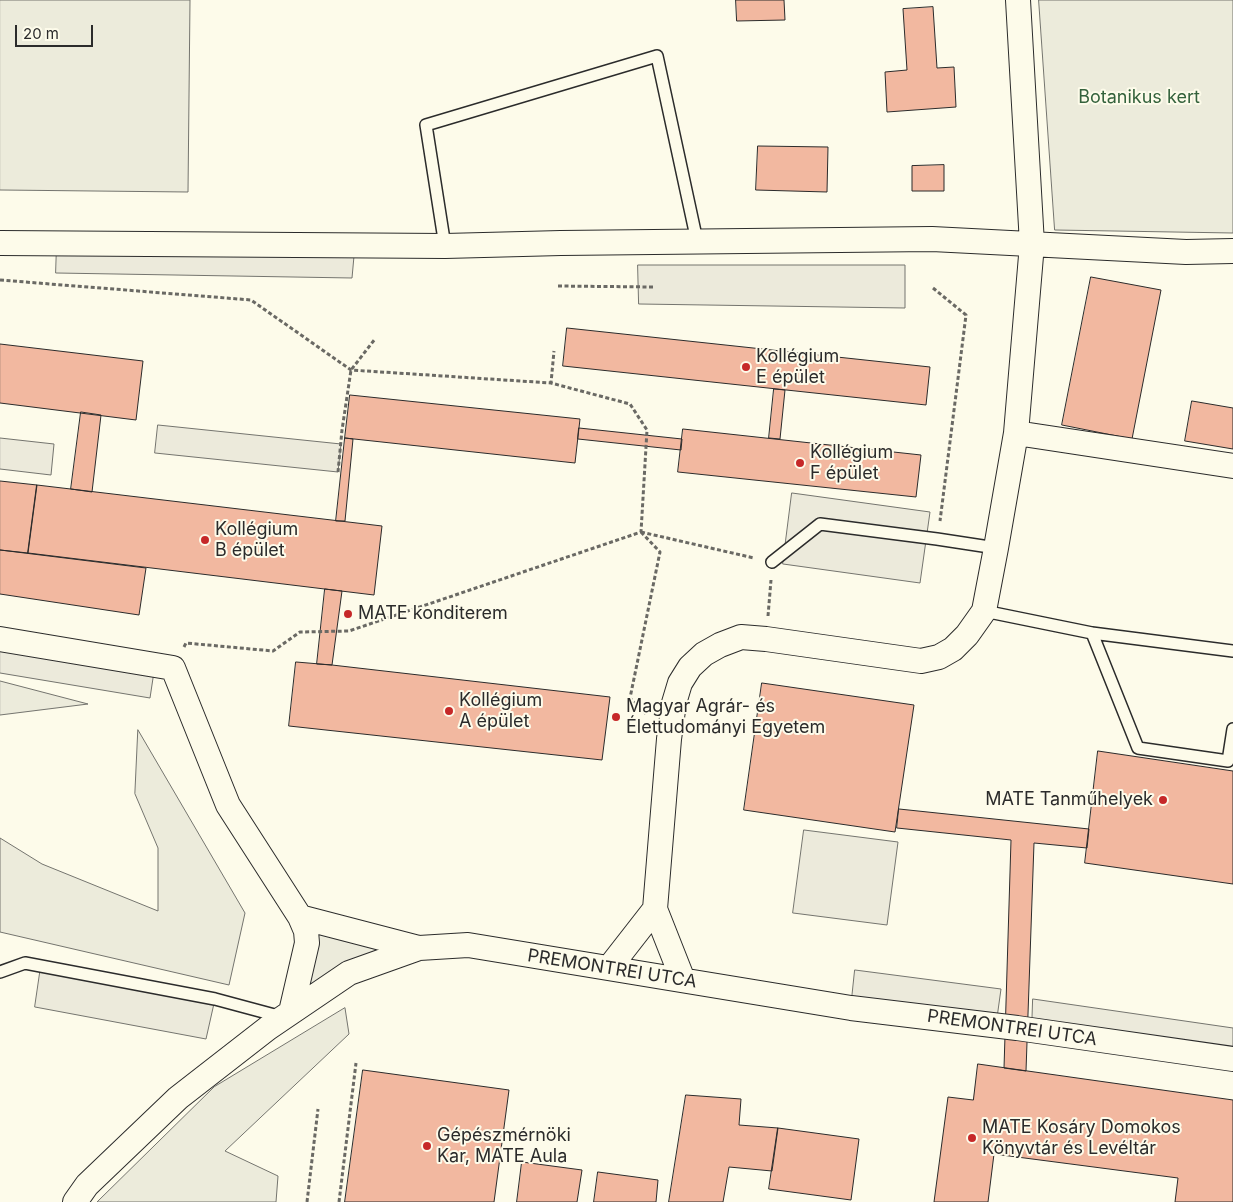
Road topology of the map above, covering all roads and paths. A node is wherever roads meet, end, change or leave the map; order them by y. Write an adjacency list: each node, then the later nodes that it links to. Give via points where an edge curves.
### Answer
1 (1018, 0): 4 (street)
2 (697, 241): 4 (street, via 932,239); 5 (street); 5 (lane, via 657,56 426,125)
3 (0, 243): 5 (street)
4 (1032, 244): 6 (street, via 1186,252); 15 (street)
5 (444, 246)
6 (1233, 251)
7 (0, 280): 13 (path, via 251,300)
8 (558, 286): 9 (path)
9 (653, 287)
10 (933, 288): 19 (path, via 966,315)
11 (375, 339): 13 (path)
12 (554, 351): 14 (path)
13 (351, 370): 14 (path); 17 (path)
14 (550, 383): 18 (path, via 630,404 647,430)
15 (1016, 432): 16 (street); 20 (street)
16 (1233, 466)
17 (338, 472)
18 (641, 532): 21 (path); 27 (path, via 348,631 300,632 273,651 186,643); 29 (path, via 660,552 630,698)
19 (937, 539): 20 (lane); 21 (lane, via 820,524)
20 (996, 548): 22 (street)
21 (772, 562): 25 (path)
22 (984, 611): 23 (lane); 25 (street, via 954,649 921,661)
23 (1092, 633): 26 (lane); 28 (lane, via 1138,748 1228,761)
24 (0, 639): 27 (street)
25 (766, 639): 29 (street, via 741,637 704,654 690,667 674,702)
26 (1233, 651)
27 (173, 668): 31 (street, via 228,805)
28 (1233, 729)
29 (669, 739): 30 (street)
30 (655, 909): 33 (street); 35 (street)
31 (300, 917): 32 (street); 36 (street, via 307,943)
32 (419, 948): 33 (street, PREMONTREI UTCA, via 468,945); 36 (street, PREMONTREI UTCA, via 349,972)
33 (609, 968): 35 (street, PREMONTREI UTCA)
34 (0, 972): 36 (lane, via 25,963)
35 (682, 980): 37 (street, PREMONTREI UTCA, via 851,1008)
36 (288, 1015): 40 (street, PREMONTREI UTCA, via 178,1098 88,1185)
37 (1233, 1059)
38 (356, 1063): 42 (path)
39 (318, 1109): 41 (path)
40 (75, 1202)
41 (307, 1202)
42 (338, 1202)

